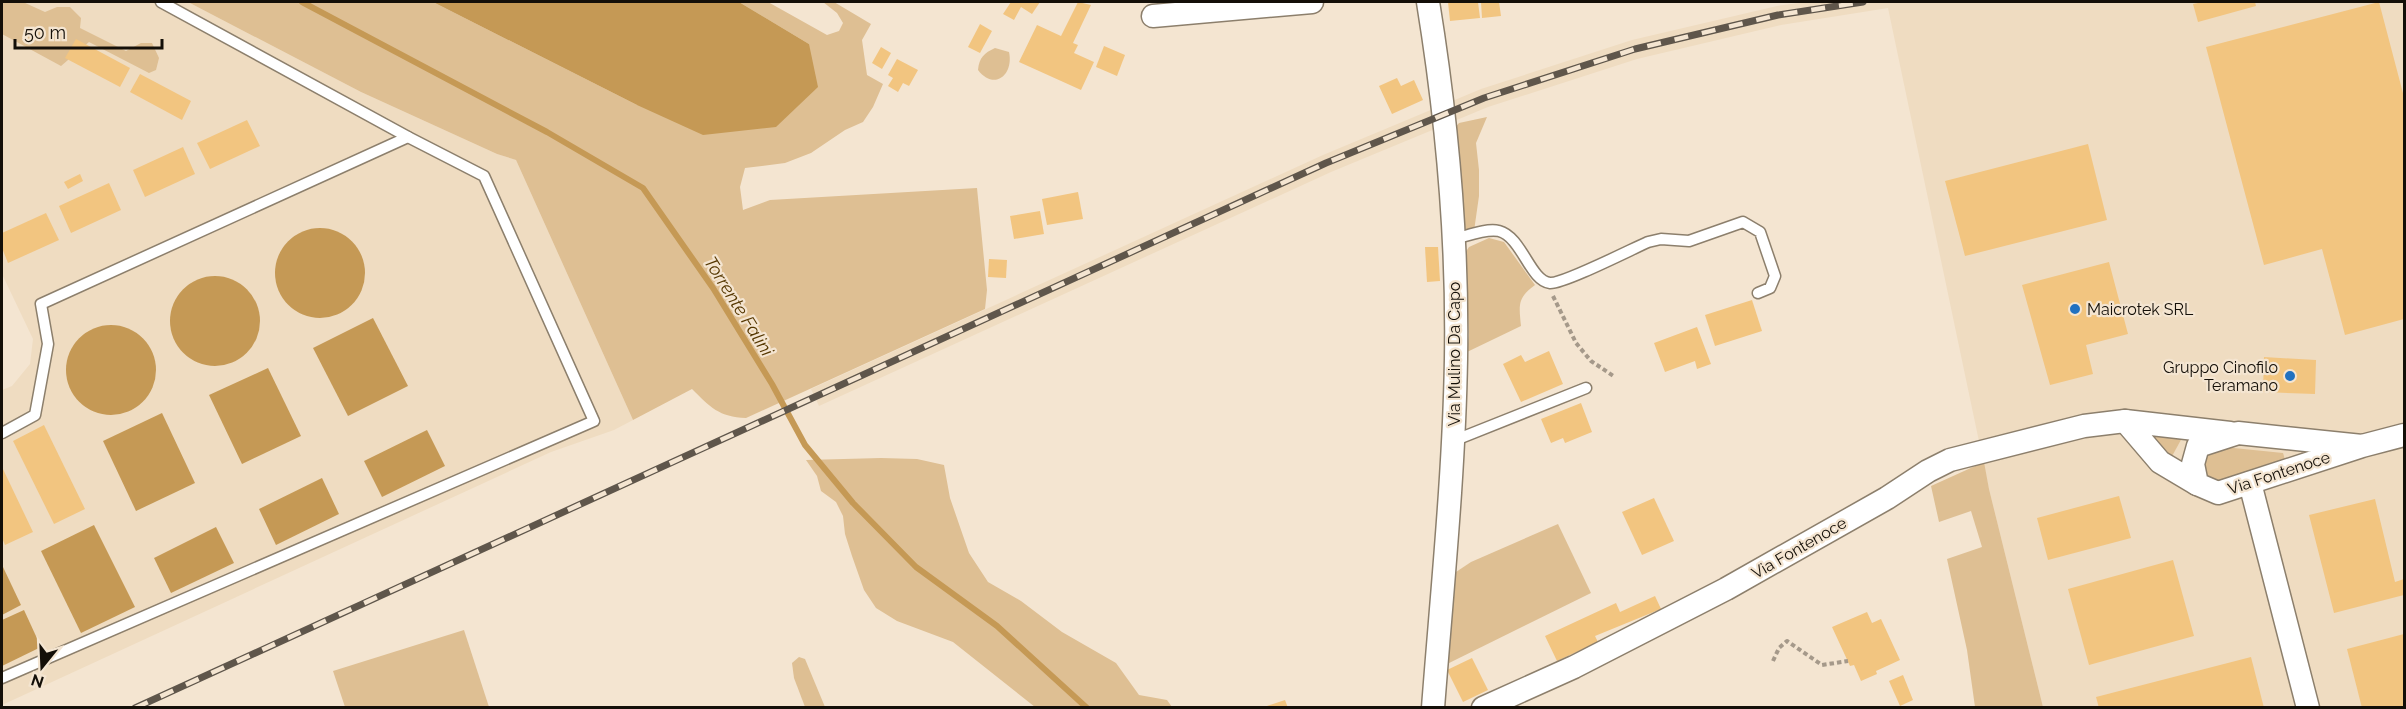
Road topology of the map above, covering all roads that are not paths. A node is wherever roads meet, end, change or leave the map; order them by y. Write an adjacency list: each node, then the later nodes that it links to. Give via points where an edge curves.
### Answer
1 (161, 2): 5 (lane)
2 (1312, 2): 4 (street)
3 (1428, 2): 6 (street, Via Mulino Da Capo)
4 (1153, 16)
5 (408, 137): 10 (lane, via 41,304 48,344 35,415); 17 (lane, via 484,176 594,421)
6 (1454, 239): 7 (lane, via 1499,231 1510,237 1541,279 1549,283 1648,242 1689,240 1743,222 1760,232 1775,276 1770,288); 13 (street, Via Mulino Da Capo)
7 (1758, 293)
8 (1586, 388): 13 (lane)
9 (2125, 421): 11 (street, Via Fontenoce); 16 (street, Via Fontenoce, via 2160,462); 19 (street, Via Fontenoce, via 2084,426 1950,460 1726,589 1574,667)
10 (2, 433)
11 (2238, 434): 14 (street, Via Fontenoce); 16 (street, Via Fontenoce, via 2198,446 2193,464)
12 (2404, 435): 14 (street, Via Fontenoce)
13 (1453, 441): 18 (street, Via Mulino Da Capo)
14 (2362, 446): 15 (street, Via Fontenoce)
15 (2250, 483): 16 (street, Via Fontenoce, via 2218,493); 20 (street)
16 (2198, 484)
17 (2, 678)
18 (1433, 708)
19 (1483, 708)
20 (2308, 708)

